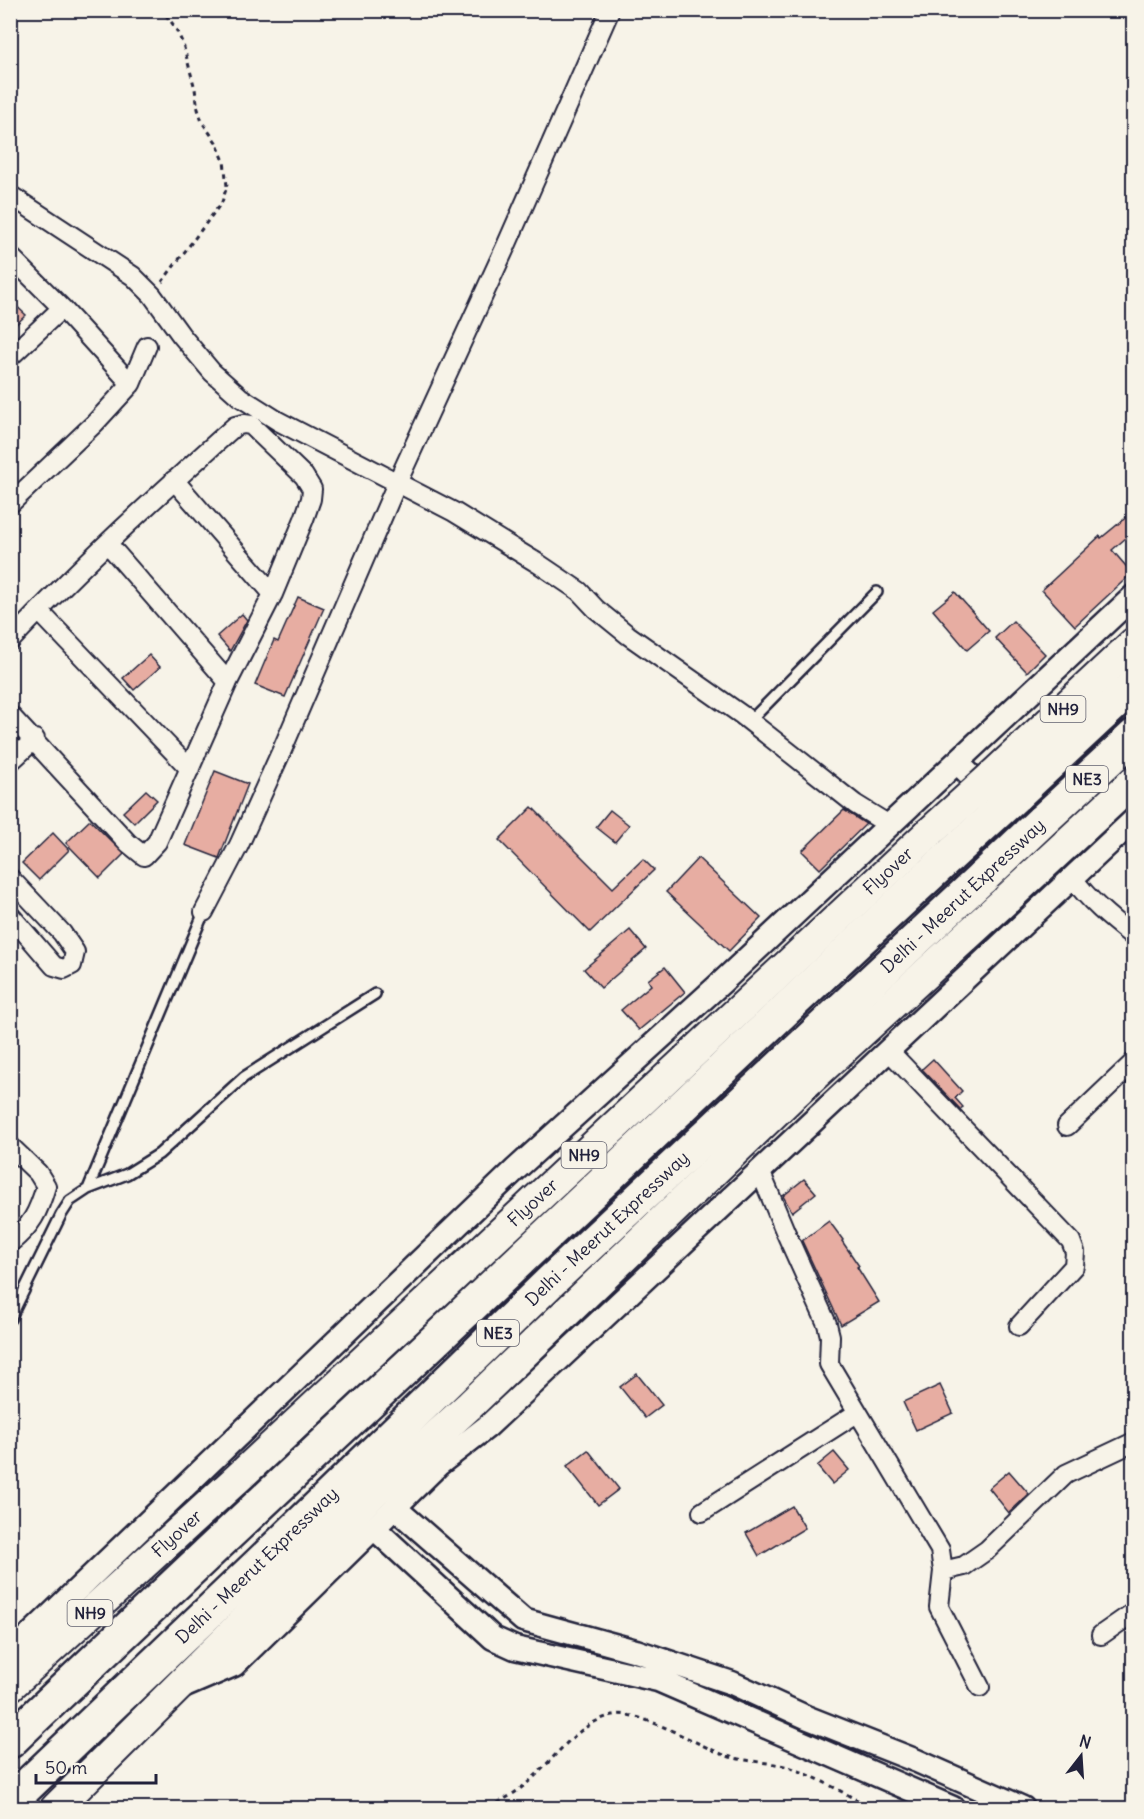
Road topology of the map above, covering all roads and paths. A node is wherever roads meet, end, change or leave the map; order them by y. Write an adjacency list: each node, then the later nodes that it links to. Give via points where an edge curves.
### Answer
1 (162, 10): 5 (path, via 183,44 202,122 224,161 227,186 222,202)
2 (610, 10): 11 (street)
3 (10, 195): 5 (street, via 133,276)
4 (10, 256): 6 (street)
5 (152, 295): 11 (street, via 212,372 240,397)
6 (63, 308): 8 (street); 9 (street)
7 (147, 346): 9 (street)
8 (10, 357)
9 (130, 384): 12 (street)
10 (174, 480): 13 (street); 15 (street); 15 (street, via 235,426 244,424 258,431 304,476 312,489 311,499)
11 (397, 483): 23 (street, via 454,512 579,591 628,635); 36 (street, via 282,750)
12 (10, 504)
13 (108, 544): 17 (street); 20 (street)
14 (877, 592): 23 (lane)
15 (273, 594): 20 (street)
16 (1134, 596): 27 (street)
17 (39, 611): 18 (street); 28 (street)
18 (10, 641)
19 (1134, 644): 58 (highway, Flyover / NH9, bridge)
20 (228, 681): 28 (street)
21 (1134, 685): 61 (highway, Delhi - Meerut Expressway / NE3, bridge, via 760,1031)
22 (10, 715): 25 (street)
23 (750, 722): 32 (street, via 855,804)
24 (1134, 736): 62 (highway, Delhi - Meerut Expressway / NE3, bridge, via 552,1281)
25 (35, 739): 26 (street); 28 (street, via 144,856 157,842)
26 (10, 762)
27 (957, 762): 30 (street); 33 (street)
28 (190, 769)
29 (1134, 780): 60 (highway, bridge, via 792,1096 371,1495)
30 (926, 791): 32 (street); 35 (street)
31 (1134, 820): 33 (street)
32 (889, 825): 57 (street, via 515,1170)
33 (1072, 877): 35 (street); 38 (street, via 1085,896)
34 (10, 878): 37 (street, via 62,933 75,952 72,965 63,969 54,966)
35 (1043, 905): 40 (street)
36 (204, 912): 45 (lane)
37 (10, 915)
38 (1134, 937)
39 (375, 994): 45 (lane, via 244,1077 159,1154 127,1174)
40 (889, 1051): 44 (street); 48 (street, via 1071,1241 1074,1266)
41 (1134, 1062): 42 (street)
42 (1067, 1126)
43 (10, 1146): 46 (street, via 46,1186 27,1230)
44 (760, 1171): 49 (street, via 827,1324 830,1364); 51 (street)
45 (88, 1189): 47 (lane, via 70,1202 61,1215)
46 (10, 1243)
47 (10, 1319)
48 (1019, 1326)
49 (857, 1413): 52 (street); 54 (street, via 940,1550)
50 (1134, 1442): 54 (street, via 1066,1474 987,1550 964,1566)
51 (395, 1508): 53 (street); 67 (street, via 523,1620 732,1683)
52 (702, 1512)
53 (375, 1529): 60 (street, via 234,1665); 66 (street, via 504,1644 658,1680)
54 (943, 1571): 59 (street, via 939,1607)
55 (1134, 1612): 56 (street)
56 (1101, 1635)
57 (10, 1654)
58 (10, 1686)
59 (980, 1687)
60 (172, 1692): 63 (highway)
61 (10, 1741)
62 (10, 1802)
63 (56, 1809)
64 (490, 1809): 65 (path, via 521,1788 577,1734 595,1722 628,1714 729,1756 796,1769)
65 (872, 1809)
66 (953, 1809)
67 (1023, 1809)

